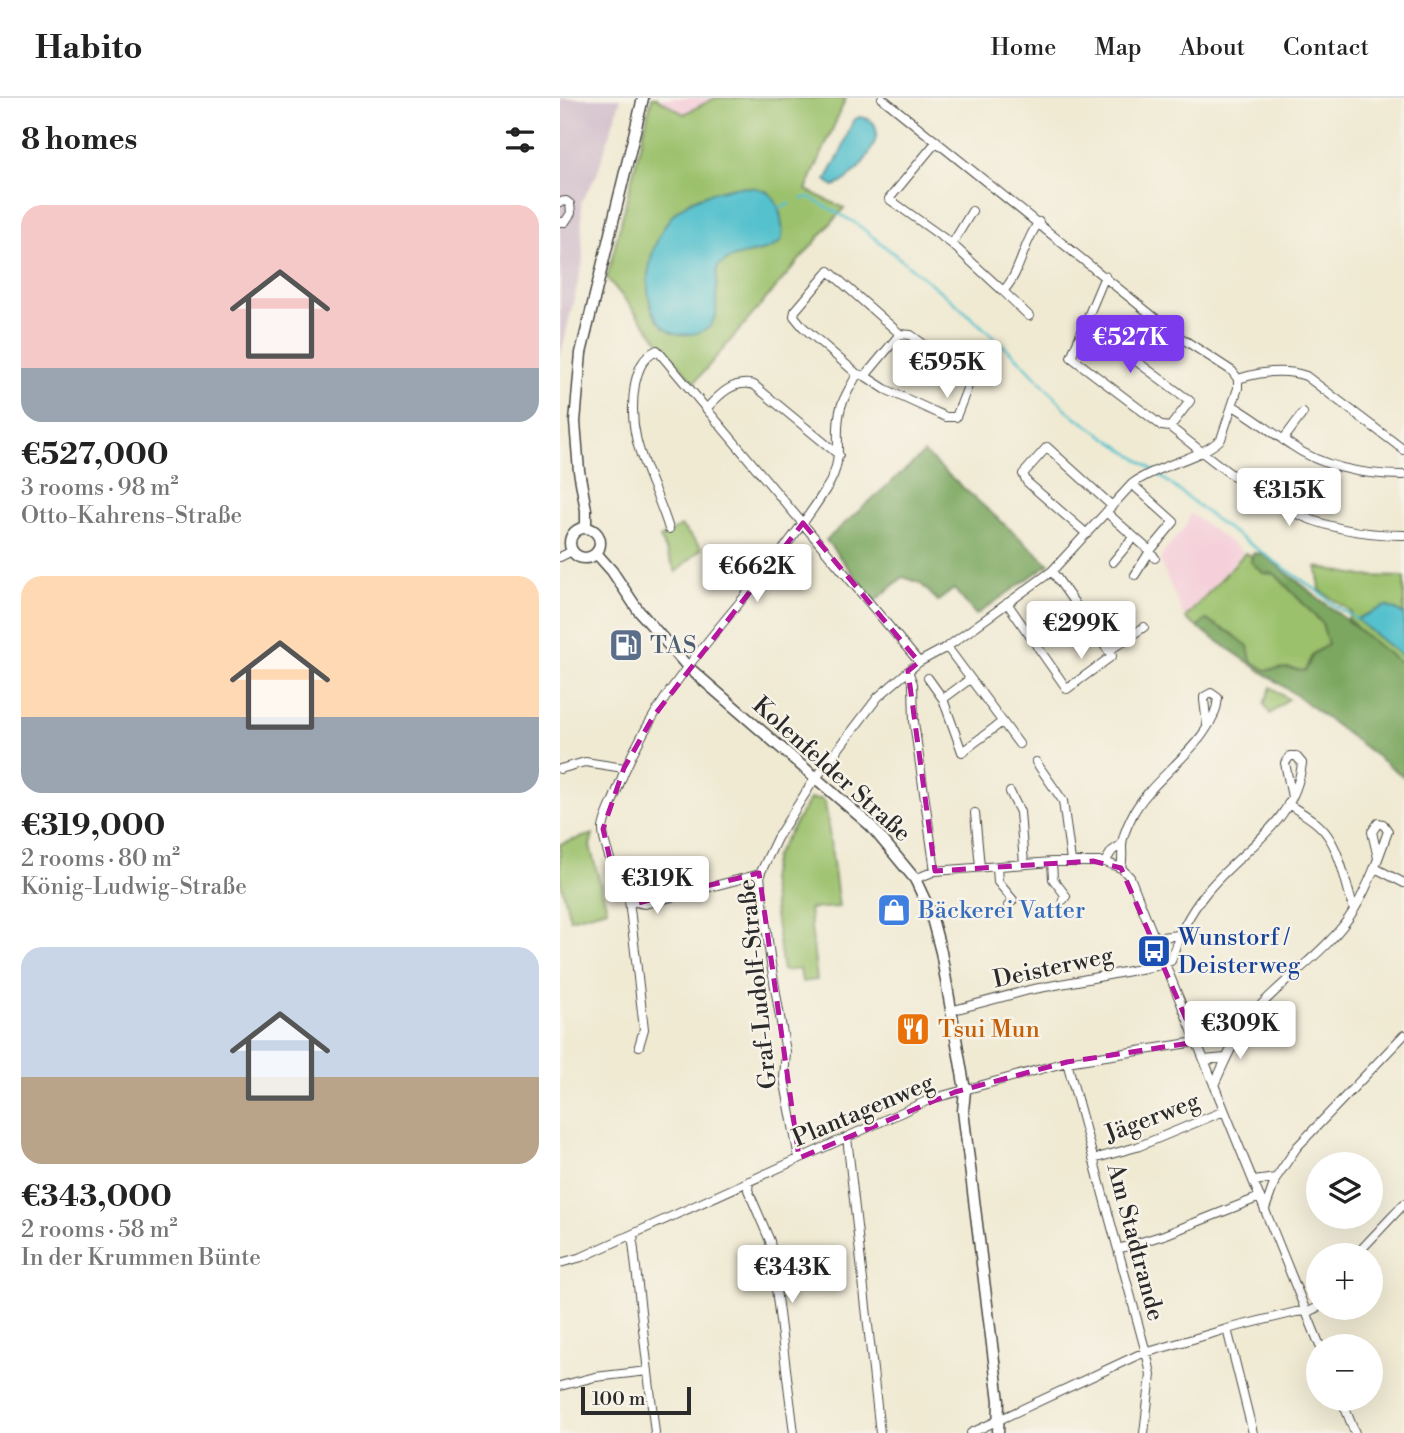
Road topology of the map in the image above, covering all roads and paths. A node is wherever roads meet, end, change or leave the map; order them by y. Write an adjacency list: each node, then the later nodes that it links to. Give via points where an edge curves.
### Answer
1 (643, 98): 28 (main road, via 581,353 575,422)
2 (882, 98): 3 (street)
3 (937, 141): 7 (street); 8 (street, via 889,199)
4 (560, 202): 6 (street, via 570,204 571,213)
5 (972, 211): 8 (street)
6 (560, 222)
7 (1039, 222): 9 (street); 10 (street)
8 (952, 243): 10 (street)
9 (1105, 276): 12 (street); 15 (street)
10 (1003, 291): 11 (street)
11 (1029, 316)
12 (1085, 323): 19 (street, via 1071,357 1162,426); 19 (street, via 1190,401)
13 (900, 334): 14 (street); 14 (street, via 911,335 969,377 956,417 946,417); 14 (street, via 829,271 794,316)
14 (861, 375): 23 (street, via 841,405)
15 (1238, 379): 16 (street); 21 (street, via 1266,371 1306,376)
16 (1233, 405): 20 (street); 22 (street, via 1221,439)
17 (707, 408): 23 (street, via 732,386 754,385); 27 (street); 29 (street, via 657,350 648,354 639,370 632,415 639,454)
18 (1303, 413): 20 (street)
19 (1170, 427): 22 (street)
20 (1283, 440): 24 (street, via 1328,464)
21 (1404, 450)
22 (1201, 451): 25 (street, Graf-Ludolf-Straße); 31 (street, via 1257,494 1311,522 1362,533)
23 (839, 455): 27 (street, via 827,488)
24 (1404, 475)
25 (1132, 484): 26 (street, Graf-Ludolf-Straße); 35 (street, via 1174,522)
26 (1109, 509): 30 (street, Graf-Ludolf-Straße); 30 (street, via 1047,447 1028,466 1023,474 1027,482); 32 (street)
27 (803, 523): 44 (street); 45 (street)
28 (586, 527): 33 (main road, via 573,533); 34 (main road, via 600,539)
29 (668, 529)
30 (1087, 534): 38 (street, Graf-Ludolf-Straße)
31 (1404, 534)
32 (1134, 537): 35 (street); 37 (street)
33 (572, 551): 34 (main road, via 584,558); 36 (street)
34 (596, 553): 45 (main road, Kolenfelder Straße)
35 (1152, 554): 39 (street)
36 (560, 557)
37 (1113, 562)
38 (1052, 571): 40 (street, Graf-Ludolf-Straße); 43 (street)
39 (1135, 575)
40 (1007, 603): 42 (street, Graf-Ludolf-Straße); 43 (street, via 1067,689 1112,656)
41 (1144, 627): 43 (street)
42 (947, 647): 44 (street, Graf-Ludolf-Straße); 48 (street)
43 (1109, 652)
44 (919, 662): 46 (street, Graf-Ludolf-Straße)
45 (688, 667): 54 (street); 56 (main road, Kolenfelder Straße)
46 (908, 671): 56 (street, Graf-Ludolf-Straße, via 870,707); 69 (street, via 914,684 914,722)
47 (928, 678): 49 (street)
48 (970, 679): 49 (street); 50 (street)
49 (943, 699): 50 (street, via 962,752)
50 (1002, 722): 52 (street)
51 (1207, 725): 59 (street, via 1139,806)
52 (1019, 744)
53 (1036, 762): 62 (street, via 1063,801)
54 (624, 768): 55 (street, via 585,762); 73 (street, via 603,829 616,885)
55 (560, 769)
56 (816, 779): 70 (street, Graf-Ludolf-Straße, via 777,838); 71 (main road, Kolenfelder Straße, via 871,826)
57 (1010, 792): 64 (street, via 1020,812)
58 (975, 813): 66 (street)
59 (1122, 844): 63 (street); 67 (street)
60 (1378, 858): 68 (street)
61 (1052, 862): 62 (street); 64 (street); 74 (street, via 1053,879 1066,896)
62 (1071, 862): 63 (street)
63 (1105, 862): 67 (street)
64 (1024, 864): 65 (street)
65 (997, 866): 66 (street); 75 (street, via 998,882 1013,900)
66 (980, 867): 69 (street)
67 (1121, 868): 78 (street)
68 (1375, 868): 72 (street); 76 (street)
69 (935, 871): 71 (street)
70 (760, 874): 73 (street, via 645,904); 91 (street, Graf-Ludolf-Straße, via 786,1052 784,1078)
71 (915, 879): 80 (main road, Kolenfelder Straße, via 934,925)
72 (1404, 883)
73 (629, 900): 83 (street, via 644,1029)
74 (1063, 900)
75 (1008, 906)
76 (1354, 911): 77 (street, via 1326,833 1290,801 1266,836 1206,892); 84 (street, via 1326,945 1259,1007)
77 (1178, 935): 78 (street); 79 (street, via 1171,961)
78 (1154, 938): 79 (street)
79 (1165, 964): 80 (street, Deisterweg, via 1029,990); 82 (street)
80 (950, 1011): 88 (main road, Kolenfelder Straße)
81 (1404, 1035): 93 (street, via 1312,1129)
82 (1196, 1042): 85 (street); 86 (street, Plantagenweg)
83 (639, 1046)
84 (1225, 1058): 85 (street); 87 (street)
85 (1204, 1060): 87 (street)
86 (1067, 1062): 88 (street, Plantagenweg); 92 (street, Am Stadtrande)
87 (1214, 1085): 89 (street)
88 (965, 1090): 90 (street, Plantagenweg); 109 (main road, Kolenfelder Straße, via 963,1111)
89 (1224, 1111): 92 (street, Jägerweg, via 1137,1147); 95 (street)
90 (847, 1137): 91 (street, Plantagenweg); 112 (street)
91 (799, 1158): 94 (street, Plantagenweg)
92 (1093, 1159): 101 (street, Am Stadtrande)
93 (1276, 1178): 95 (street); 98 (street)
94 (749, 1181): 99 (street, Plantagenweg); 111 (street, via 748,1190 770,1241)
95 (1254, 1181): 96 (street)
96 (1260, 1197): 98 (street); 101 (street)
97 (1404, 1204): 100 (street)
98 (1265, 1209): 103 (street)
99 (634, 1234): 102 (street, Plantagenweg); 106 (street)
100 (1367, 1243)
101 (1118, 1249): 105 (street, Am Stadtrande)
102 (560, 1263)
103 (1306, 1311): 104 (street)
104 (1227, 1329): 105 (street); 116 (street)
105 (1146, 1353): 109 (street); 115 (street, Am Stadtrande, via 1151,1375)
106 (648, 1371): 107 (street); 110 (street)
107 (560, 1386)
108 (1346, 1411): 117 (street)
109 (1000, 1420): 113 (street); 114 (main road, Kolenfelder Straße)
110 (655, 1433)
111 (794, 1433)
112 (880, 1433)
113 (971, 1433)
114 (998, 1433)
115 (1144, 1433)
116 (1253, 1433)
117 (1355, 1433)

